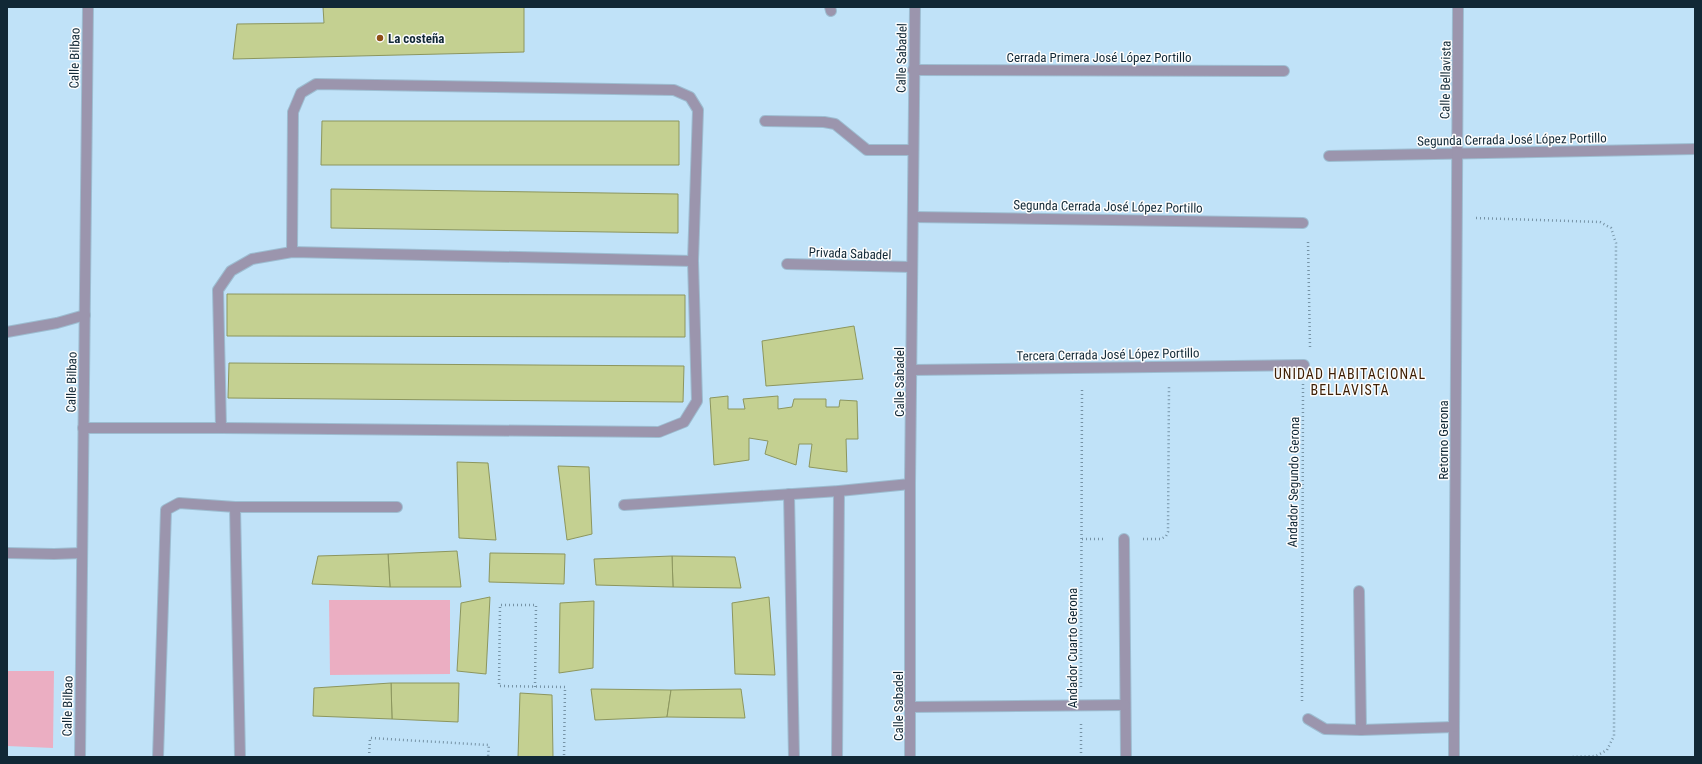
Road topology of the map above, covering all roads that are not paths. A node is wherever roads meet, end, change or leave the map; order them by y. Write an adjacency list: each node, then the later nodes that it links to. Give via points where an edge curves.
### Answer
1 (88, 7): 17 (street, Calle Bilbao)
2 (915, 7): 4 (street, Calle Sabadel)
3 (1458, 7): 9 (street, Calle Bellavista)
4 (913, 70): 5 (street, Cerrada Primera José López Portillo); 8 (street, Calle Sabadel)
5 (1284, 71)
6 (765, 121): 8 (street, via 835,124 867,150)
7 (1695, 149): 9 (street, Segunda Cerrada José López Portillo)
8 (913, 150): 11 (street, Calle Sabadel)
9 (1457, 154): 10 (street, Segunda Cerrada José López Portillo); 36 (street, Retorno Gerona)
10 (1329, 156)
11 (913, 217): 12 (street, Segunda Cerrada José López Portillo); 16 (street, Calle Sabadel)
12 (1303, 222)
13 (292, 252): 14 (street); 14 (street, via 293,112 301,93 316,84 674,90 690,97 698,110); 22 (street, via 252,259 231,272 218,290)
14 (693, 261): 22 (street, via 697,401 684,422 659,432)
15 (787, 264): 16 (street, Privada Sabadel)
16 (912, 268): 20 (street, Calle Sabadel)
17 (84, 315): 18 (street); 21 (street, Calle Bilbao)
18 (7, 332)
19 (1304, 365): 20 (street, Tercera Cerrada José López Portillo)
20 (912, 370): 23 (street, Calle Sabadel)
21 (83, 428): 22 (street); 31 (street, Calle Bilbao)
22 (221, 428)
23 (910, 484): 24 (street); 34 (street, Calle Sabadel)
24 (839, 491): 25 (street); 42 (street)
25 (789, 494): 26 (street); 41 (street)
26 (624, 504)
27 (235, 507): 28 (street); 39 (street, via 179,503 166,510); 40 (street)
28 (397, 507)
29 (1124, 539): 33 (street)
30 (7, 553): 31 (street)
31 (82, 553): 38 (street, Calle Bilbao)
32 (1359, 591): 37 (street)
33 (1125, 705): 34 (street); 44 (street)
34 (911, 707): 43 (street, Calle Sabadel)
35 (1308, 719): 37 (street, via 1325,729)
36 (1454, 727): 37 (street); 45 (street, Retorno Gerona)
37 (1361, 730)
38 (80, 757)
39 (158, 757)
40 (240, 757)
41 (794, 757)
42 (837, 757)
43 (910, 757)
44 (1126, 757)
45 (1454, 757)

